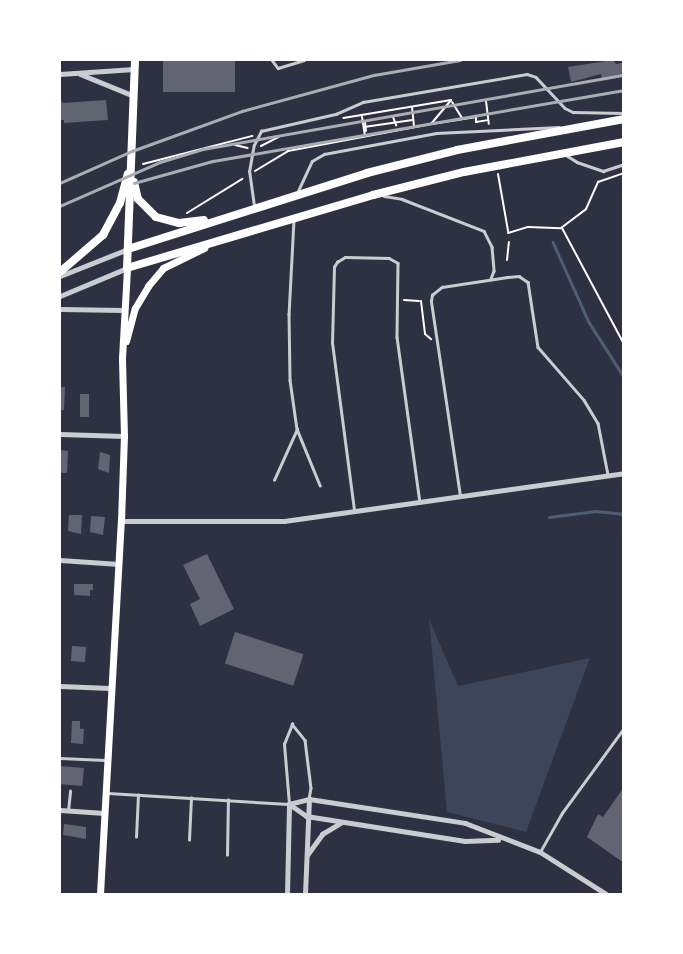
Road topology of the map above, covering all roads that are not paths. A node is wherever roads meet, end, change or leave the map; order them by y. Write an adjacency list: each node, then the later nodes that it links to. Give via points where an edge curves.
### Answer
1 (272, 60): 2 (lane, via 278,68)
2 (304, 60)
3 (135, 64): 4 (street); 6 (main road)
4 (77, 73): 5 (street); 6 (street)
5 (60, 74)
6 (134, 96): 12 (main road)
7 (624, 113): 16 (lane, via 573,112 536,77 522,75 363,102 336,114 274,126 258,134 250,172)
8 (624, 119): 9 (main road)
9 (573, 127): 14 (main road, via 457,150); 14 (lane, via 436,133 324,154 312,161)
10 (624, 142): 11 (main road)
11 (564, 152): 13 (lane, via 603,171); 15 (main road)
12 (131, 161): 17 (main road, via 138,199 156,217 179,223); 20 (main road); 22 (main road, via 120,203 103,235)
13 (624, 164)
14 (297, 194): 16 (main road)
15 (373, 195): 18 (main road); 23 (lane, via 402,199 478,227 492,247)
16 (254, 208): 17 (main road)
17 (231, 215): 20 (main road)
18 (295, 216): 19 (main road); 28 (lane, via 289,314 290,380)
19 (239, 233): 21 (main road); 27 (main road, via 163,268 135,308)
20 (128, 249): 21 (main road); 22 (street)
21 (127, 268): 24 (street); 26 (main road)
22 (60, 274)
23 (490, 280): 32 (lane, via 519,276 528,282 538,347 598,423); 35 (lane, via 442,287 431,301)
24 (60, 296)
25 (60, 309): 26 (street)
26 (123, 310): 27 (main road)
27 (121, 358): 30 (main road)
28 (297, 429): 33 (lane); 34 (lane)
29 (60, 434): 30 (street)
30 (124, 436): 38 (main road)
31 (624, 473): 32 (street)
32 (608, 475): 35 (street)
33 (274, 480)
34 (320, 485)
35 (460, 497): 36 (street)
36 (420, 502): 37 (street); 37 (lane, via 397,337 400,270 394,259 345,257 337,262 331,343)
37 (354, 512): 38 (street, via 284,521)
38 (121, 521): 40 (main road)
39 (60, 560): 40 (street)
40 (119, 564): 42 (main road)
41 (60, 686): 42 (street)
42 (110, 688): 45 (main road)
43 (624, 728): 61 (lane)
44 (60, 758): 45 (lane)
45 (107, 760): 47 (main road)
46 (70, 791): 54 (lane)
47 (105, 793): 48 (lane); 55 (main road)
48 (138, 795): 49 (lane); 58 (lane)
49 (191, 798): 51 (lane); 60 (lane)
50 (309, 799): 52 (street); 52 (lane, via 305,740 292,724 284,744); 56 (street); 59 (street, via 465,823)
51 (228, 800): 52 (lane); 62 (lane)
52 (289, 804): 56 (street); 65 (street)
53 (60, 810): 54 (street)
54 (68, 811): 55 (street)
55 (104, 813): 64 (main road)
56 (306, 816): 57 (street); 63 (street)
57 (342, 822): 59 (street, via 465,841); 63 (street, via 322,834)
58 (136, 837)
59 (501, 839): 61 (street)
60 (189, 840)
61 (540, 852): 67 (street)
62 (227, 855)
63 (306, 856): 66 (street)
64 (100, 894)
65 (287, 894)
66 (305, 894)
67 (606, 894)

